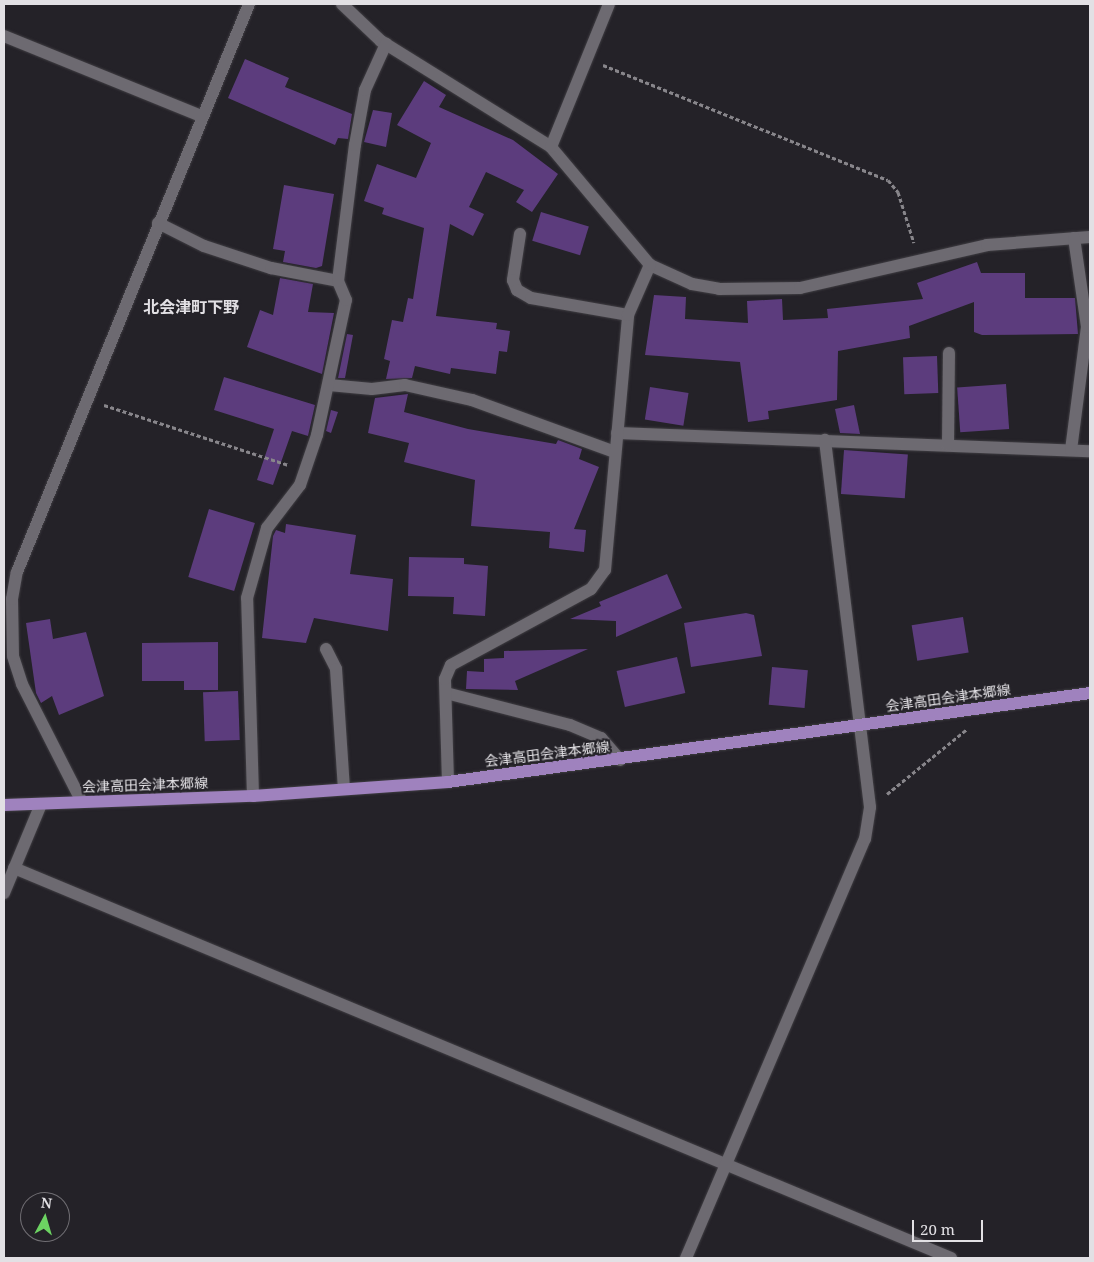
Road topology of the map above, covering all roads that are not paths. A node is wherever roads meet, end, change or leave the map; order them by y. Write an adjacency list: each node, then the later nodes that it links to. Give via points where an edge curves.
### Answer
1 (250, 4): 6 (street)
2 (342, 4): 5 (street)
3 (609, 4): 7 (street)
4 (4, 36): 6 (street)
5 (386, 44): 7 (street); 13 (street, via 365,90)
6 (201, 116): 8 (street)
7 (551, 147): 12 (street)
8 (158, 223): 13 (street, via 204,246 261,264); 31 (street, via 17,572 12,599 14,656 22,684)
9 (520, 234): 14 (street, via 513,280 518,290 531,298)
10 (1090, 237): 11 (street)
11 (1074, 238): 12 (street, via 987,245 809,286 748,290 692,284); 20 (street, via 1087,327)
12 (650, 265): 14 (street)
13 (338, 281): 16 (street, via 346,300)
14 (628, 315): 17 (street)
15 (949, 353): 19 (street)
16 (328, 385): 22 (street, via 372,389 405,385 472,400); 30 (street, via 308,471 267,528 247,598)
17 (617, 433): 18 (street); 22 (street)
18 (825, 440): 19 (street); 26 (street)
19 (948, 445): 20 (street)
20 (1071, 450): 21 (street)
21 (1090, 451)
22 (615, 452): 24 (street, via 600,582 451,665)
23 (326, 649): 29 (street, via 336,670)
24 (446, 693): 27 (street, via 570,725 601,738); 28 (street)
25 (1090, 693): 26 (main road, 会津高田会津本郷線)
26 (863, 724): 27 (main road, 会津高田会津本郷線); 36 (street, via 870,807 865,839)
27 (620, 760): 28 (main road, 会津高田会津本郷線)
28 (448, 782): 29 (main road, 会津高田会津本郷線)
29 (344, 789): 30 (main road, 会津高田会津本郷線)
30 (253, 796): 31 (main road, 会津高田会津本郷線)
31 (82, 802): 32 (main road, 会津高田会津本郷線)
32 (41, 804): 33 (main road, 会津高田会津本郷線); 34 (street)
33 (4, 805)
34 (14, 868): 35 (street); 36 (street)
35 (4, 893)
36 (726, 1165): 37 (street); 38 (street)
37 (686, 1258)
38 (951, 1258)

